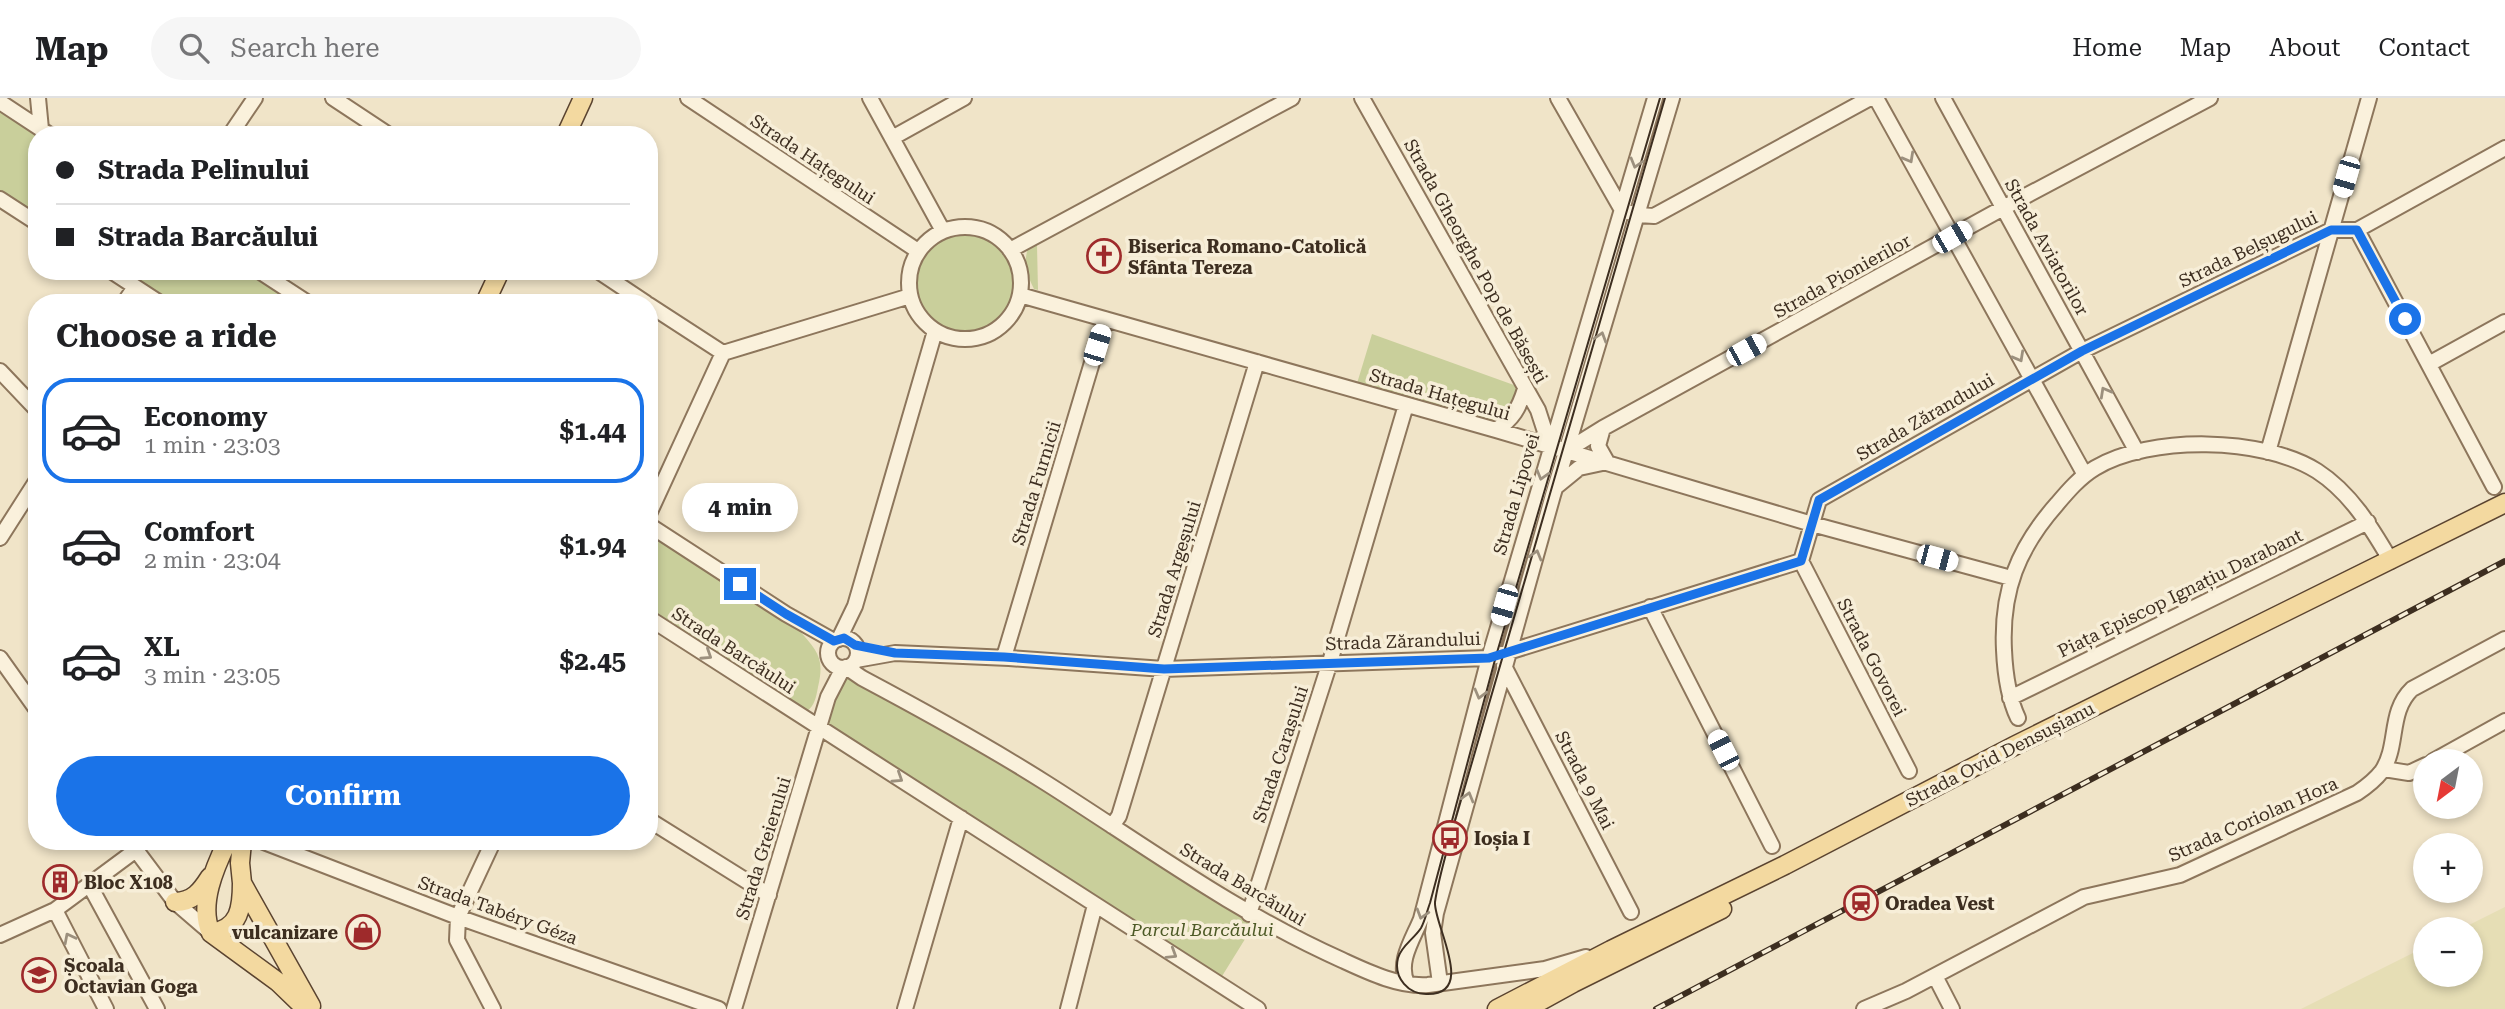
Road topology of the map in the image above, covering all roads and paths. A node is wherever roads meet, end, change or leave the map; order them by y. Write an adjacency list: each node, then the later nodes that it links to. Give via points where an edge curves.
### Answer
1 (38, 98): 21 (street)
2 (255, 98): 22 (street)
3 (332, 98): 23 (street)
4 (583, 98): 24 (main road)
5 (594, 98): 25 (main road)
6 (688, 98): 38 (street, Strada Hațegului)
7 (870, 98): 26 (street)
8 (964, 98): 26 (street)
9 (1292, 98): 37 (street)
10 (1362, 98): 59 (street, Strada Gheorghe Pop de Băsești)
11 (1558, 98): 30 (street)
12 (1655, 98): 30 (street, Strada Lipovei, one-way to 30)
13 (1672, 98): 31 (street, Strada Lipovei)
14 (1870, 98): 31 (street, via 1654,216)
15 (1876, 98): 36 (street, one-way to 36)
16 (1943, 98): 29 (street, Strada Aviatorilor)
17 (2210, 98): 29 (street, Strada Pionierilor)
18 (2369, 98): 33 (street)
19 (0, 102): 20 (street)
20 (36, 126)
21 (44, 126)
22 (236, 126)
23 (375, 126)
24 (569, 126)
25 (581, 126)
26 (892, 138): 35 (street)
27 (2505, 148): 34 (street, Strada Belșugului)
28 (0, 199): 32 (street)
29 (2003, 208): 36 (street, Strada Pionierilor); 53 (street, Strada Aviatorilor)
30 (1622, 210): 31 (street); 60 (street, Strada Lipovei)
31 (1638, 215): 64 (street, Strada Lipovei, one-way to 31)
32 (28, 217)
33 (2331, 230): 34 (street, Strada Belșugului); 53 (street, Strada Belșugului); 70 (street)
34 (2357, 230): 56 (street)
35 (943, 231): 37 (street, via 972,227 1000,239); 38 (street)
36 (1952, 237): 58 (street, one-way to 58); 65 (street, Strada Pionierilor)
37 (1010, 250): 47 (street, via 1021,278)
38 (918, 251): 48 (street, via 910,267)
39 (124, 280): 42 (street)
40 (273, 280): 45 (street)
41 (612, 280): 46 (street)
42 (135, 287): 43 (street); 44 (street)
43 (130, 294)
44 (146, 294)
45 (294, 294)
46 (633, 294)
47 (1020, 295): 50 (street, Strada Hațegului); 52 (street, via 1014,311 985,336 966,339)
48 (910, 296): 52 (street, via 916,311); 54 (street)
49 (658, 311): 54 (street)
50 (1105, 319): 55 (street, Strada Hațegului); 91 (street, Strada Furnicii)
51 (2505, 322): 56 (street)
52 (935, 331): 90 (street, Strada Greierului)
53 (2082, 351): 58 (street, Strada Belșugului); 69 (street, Strada Aviatorilor, one-way to 53)
54 (723, 353): 76 (street)
55 (1257, 362): 62 (street, Strada Hațegului); 96 (street, Strada Argeșului)
56 (2429, 364): 73 (street)
57 (0, 371): 61 (street)
58 (2031, 379): 72 (street); 80 (street, Strada Zărandului, via 1819,500)
59 (1525, 389): 63 (street, Strada Gheorghe Pop de Băsești); 66 (street, via 1513,418)
60 (1566, 396): 63 (street, via 1549,410); 67 (street, Strada Lipovei)
61 (28, 401)
62 (1406, 405): 66 (street, Strada Hațegului); 94 (street, Strada Carașului)
63 (1538, 411): 67 (street, Strada Gheorghe Pop de Băsești)
64 (1577, 417): 65 (street); 68 (street, Strada Lipovei)
65 (1603, 428): 68 (street, Strada Pionierilor); 71 (street, via 1598,446)
66 (1496, 430): 67 (street, Strada Hațegului)
67 (1550, 446): 68 (street, Strada Hațegului); 93 (street, Strada Lipovei, one-way to 93)
68 (1566, 451): 71 (street, Strada Hațegului); 74 (street, Strada Lipovei)
69 (2137, 452): 70 (street, via 2195,444); 72 (street)
70 (2268, 452): 79 (street, via 2318,472)
71 (1607, 462): 74 (street, via 1579,468); 80 (street, Strada Hațegului)
72 (2085, 475): 85 (street, via 2034,533)
73 (2494, 486)
74 (1556, 487): 89 (street, Strada Lipovei, one-way to 74)
75 (28, 494): 82 (street)
76 (658, 494)
77 (2505, 503): 84 (main road, Strada Ovid Densușianu)
78 (2505, 516): 143 (main road, Strada Ovid Densușianu)
79 (2368, 522): 84 (street); 98 (street, Piața Episcop Ignațiu Darabant)
80 (1812, 524): 83 (street, Strada Zărandului); 85 (street, Strada Hațegului)
81 (658, 531): 90 (street, Strada Barcăului)
82 (0, 538)
83 (1801, 561): 86 (street, Strada Zărandului); 104 (street, Strada Govorei)
84 (2391, 561): 128 (main road, Strada Ovid Densușianu)
85 (2011, 578): 98 (street, via 2004,642)
86 (1650, 607): 89 (street, Strada Zărandului); 109 (street)
87 (658, 624): 101 (street, Strada Barcăului, one-way to 101)
88 (2505, 639): 103 (street, via 2405,696 2396,713)
89 (1509, 652): 93 (street, Strada Zărandului); 95 (street, Strada Lipovei)
90 (844, 654): 91 (street, Strada Zărandului); 101 (street, Strada Greierului); 108 (street, Strada Barcăului, via 889,693 987,747)
91 (1004, 657): 96 (street, Strada Zărandului)
92 (0, 658): 97 (street)
93 (1489, 658): 94 (street, Strada Zărandului); 130 (street, Strada Lipovei, one-way to 130, via 1421,919 1403,968)
94 (1330, 662): 96 (street, Strada Zărandului); 124 (street, Strada Carașului)
95 (1504, 666): 123 (street, Strada 9 Mai); 131 (street, Strada Lipovei, one-way to 95, via 1433,928)
96 (1164, 669): 108 (street, Strada Argeșului, via 1119,816)
97 (28, 697)
98 (2010, 698): 99 (street)
99 (2018, 718)
100 (2505, 721): 102 (street)
101 (819, 728): 106 (street, Strada Barcăului, one-way to 106); 119 (street, Strada Greierului)
102 (2455, 749)
103 (2384, 769): 105 (street); 129 (street, Strada Coriolan Hora, via 2357,793 2193,869 2154,883 2084,897)
104 (1909, 771)
105 (2413, 771)
106 (961, 818): 121 (street, Strada Barcăului); 139 (street)
107 (658, 826): 119 (street)
108 (1112, 826): 124 (street, Strada Barcăului)
109 (1772, 846)
110 (129, 850): 118 (street)
111 (136, 850): 120 (street)
112 (223, 850): 116 (main road)
113 (241, 850): 117 (main road)
114 (284, 850): 125 (street, Strada Tabéry Géza)
115 (489, 850): 125 (street)
116 (212, 874): 120 (main road, via 196,895); 126 (main road, via 207,914)
117 (242, 883): 126 (main road, via 238,916 222,931); 135 (main road)
118 (90, 886): 122 (street); 133 (street)
119 (769, 895): 138 (street, Strada Greierului)
120 (176, 902): 126 (street)
121 (1096, 905): 140 (street); 141 (street, Strada Barcăului, one-way to 141)
122 (55, 910): 127 (street); 132 (street, one-way to 122)
123 (1631, 912)
124 (1249, 914): 130 (street, Strada Barcăului, via 1311,947)
125 (458, 918): 136 (street, via 457,940); 137 (street, Strada Tabéry Géza)
126 (211, 933): 134 (main road, via 278,982)
127 (0, 935)
128 (1611, 950): 131 (street, Strada Barcăului, via 1545,969); 142 (main road, Strada Ovid Densușianu)
129 (1935, 975): 144 (street, Strada Coriolan Hora); 145 (street)
130 (1408, 983): 131 (street, Strada Barcăului)
131 (1440, 983)
132 (106, 1009)
133 (157, 1009)
134 (306, 1009)
135 (312, 1009)
136 (493, 1009)
137 (719, 1009)
138 (734, 1009)
139 (905, 1009)
140 (1068, 1009)
141 (1258, 1009)
142 (1497, 1009)
143 (1525, 1009)
144 (1864, 1009)
145 (1952, 1009)

